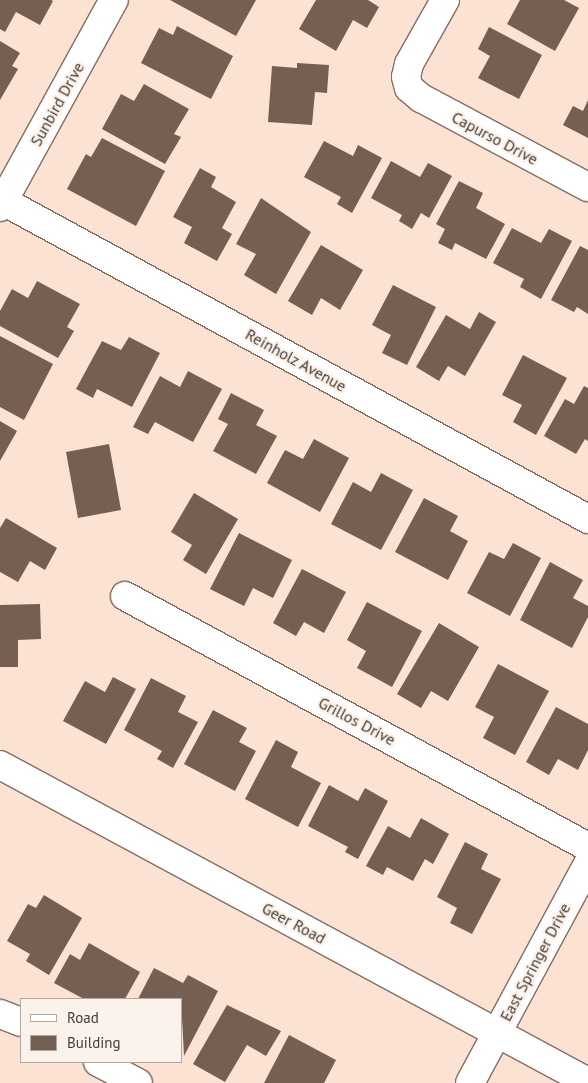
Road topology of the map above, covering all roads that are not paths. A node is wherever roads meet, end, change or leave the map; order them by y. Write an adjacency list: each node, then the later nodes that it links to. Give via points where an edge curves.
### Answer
1 (114, 0): 4 (street, Sunbird Drive)
2 (445, 0): 3 (street, Capurso Drive, via 409,64 407,83 421,98)
3 (588, 187)
4 (2, 204): 5 (street, Reinholz Avenue)
5 (588, 519)
6 (125, 596): 8 (street, Grillos Drive)
7 (0, 765): 12 (street, Geer Road)
8 (588, 846)
9 (588, 864): 12 (street, East Springer Drive)
10 (0, 1014): 11 (street)
11 (20, 1022)
12 (497, 1033): 14 (street, Geer Road); 16 (street, East Springer Drive)
13 (100, 1063): 15 (street)
14 (588, 1082)
15 (138, 1083)
16 (470, 1083)

